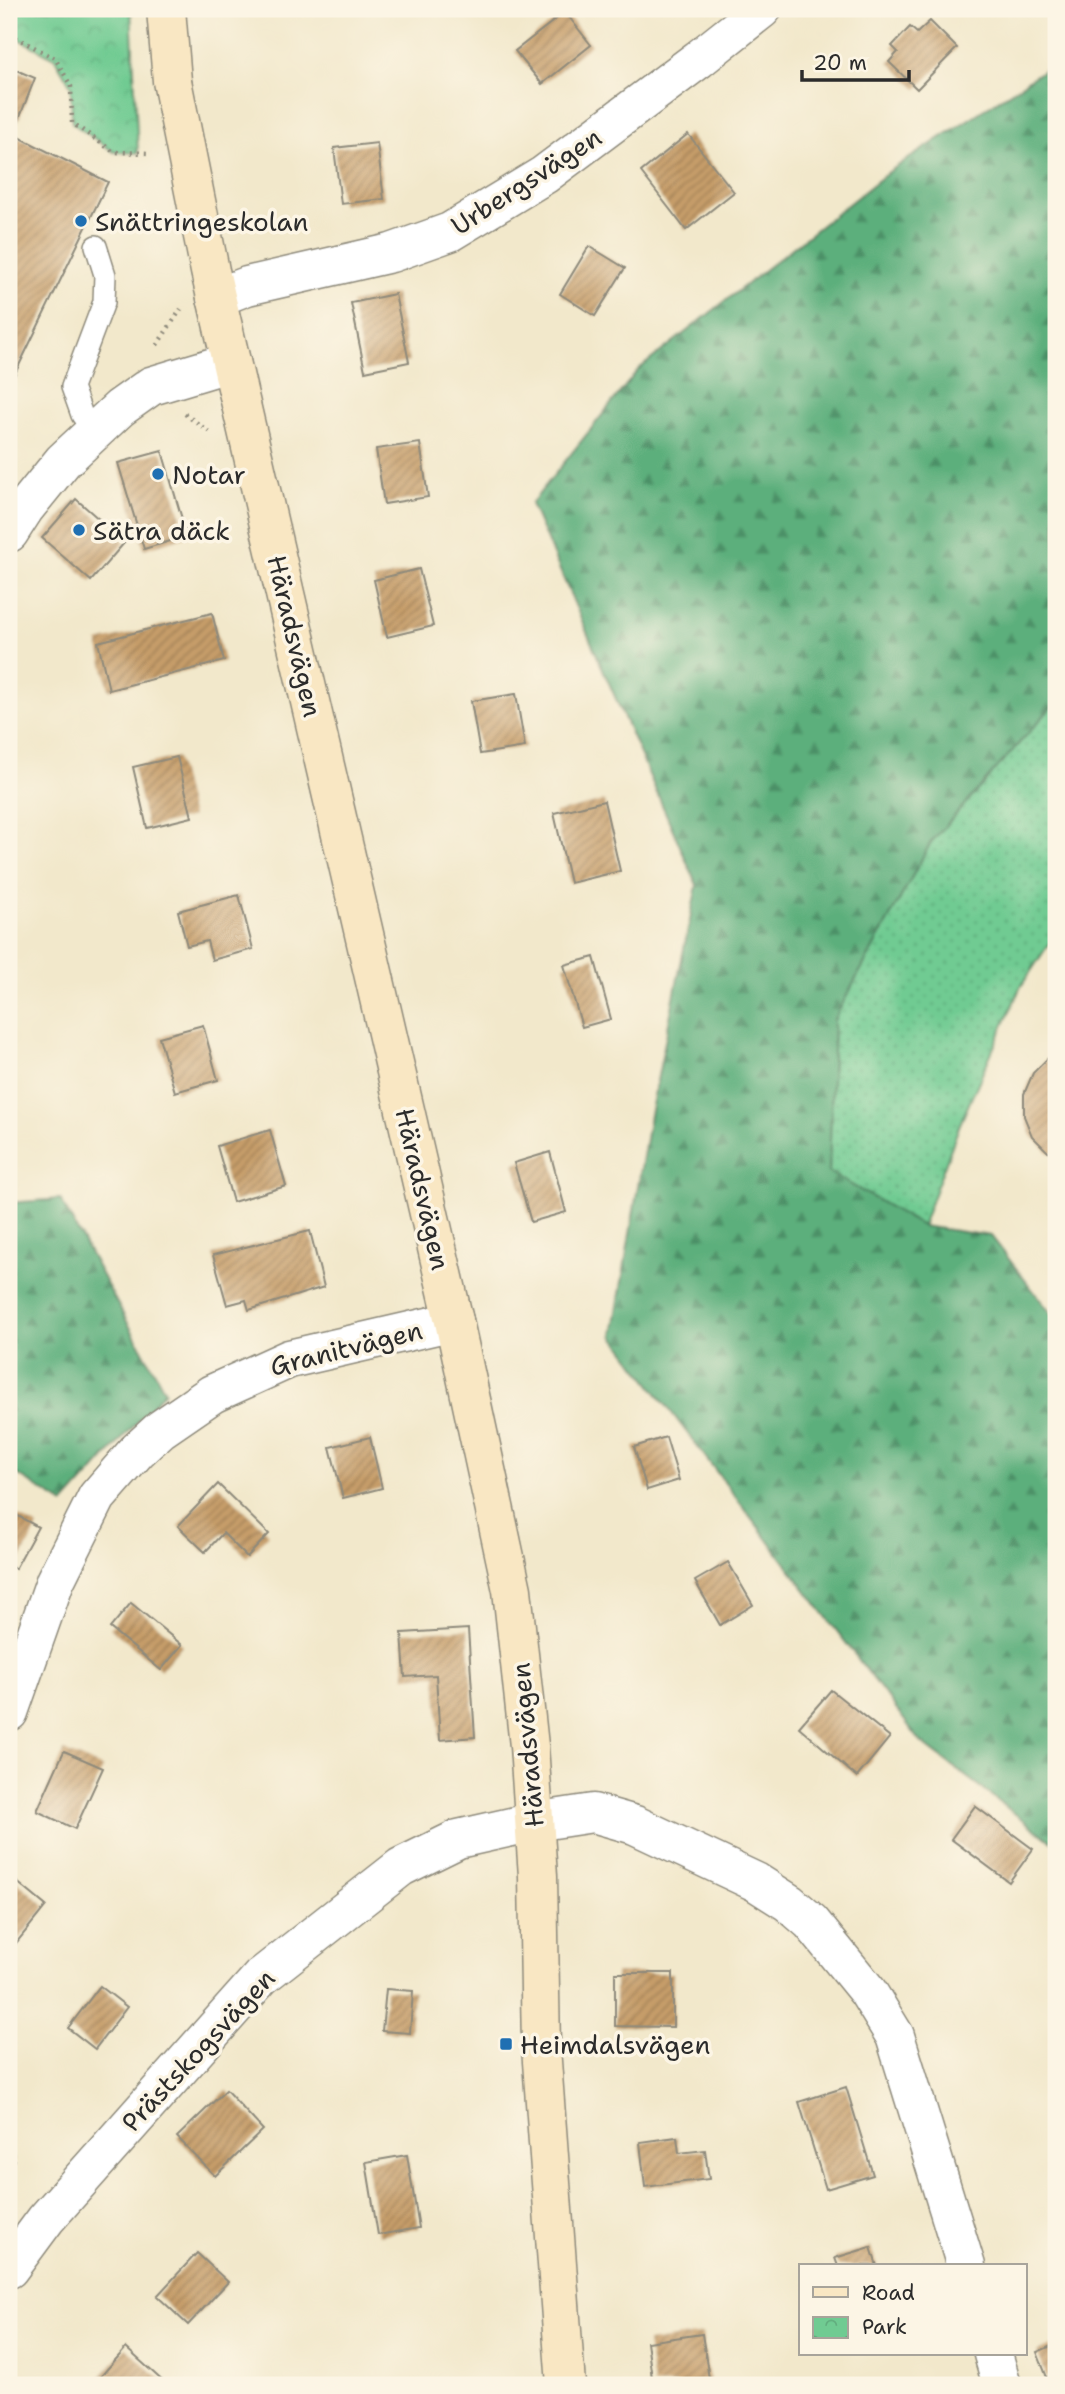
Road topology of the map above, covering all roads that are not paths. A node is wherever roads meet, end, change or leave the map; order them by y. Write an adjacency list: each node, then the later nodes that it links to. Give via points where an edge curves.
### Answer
1 (166, 9): 4 (street, Häradsvägen)
2 (762, 9): 4 (street, Urbergsvägen, via 544,175 450,233 391,253)
3 (96, 246): 6 (lane, via 105,275 104,302 72,387)
4 (201, 300): 5 (street, Häradsvägen)
5 (231, 362): 6 (street, via 151,386); 8 (street, Häradsvägen)
6 (94, 432): 7 (street, via 63,461)
7 (9, 533)
8 (454, 1321): 9 (street, Granitvägen, via 289,1359 212,1394 160,1429 97,1497 55,1581); 10 (street, Häradsvägen, via 512,1590)
9 (9, 1713)
10 (534, 1822): 11 (street, via 593,1813 635,1825 756,1882 811,1922 868,1992 895,2036); 12 (street, Prästskogsvägen, via 458,1839 401,1867 261,1977 46,2219); 14 (street, Häradsvägen, via 541,2048)
11 (965, 2264)
12 (9, 2269)
13 (994, 2356): 15 (street)
14 (566, 2385)
15 (1002, 2385)

